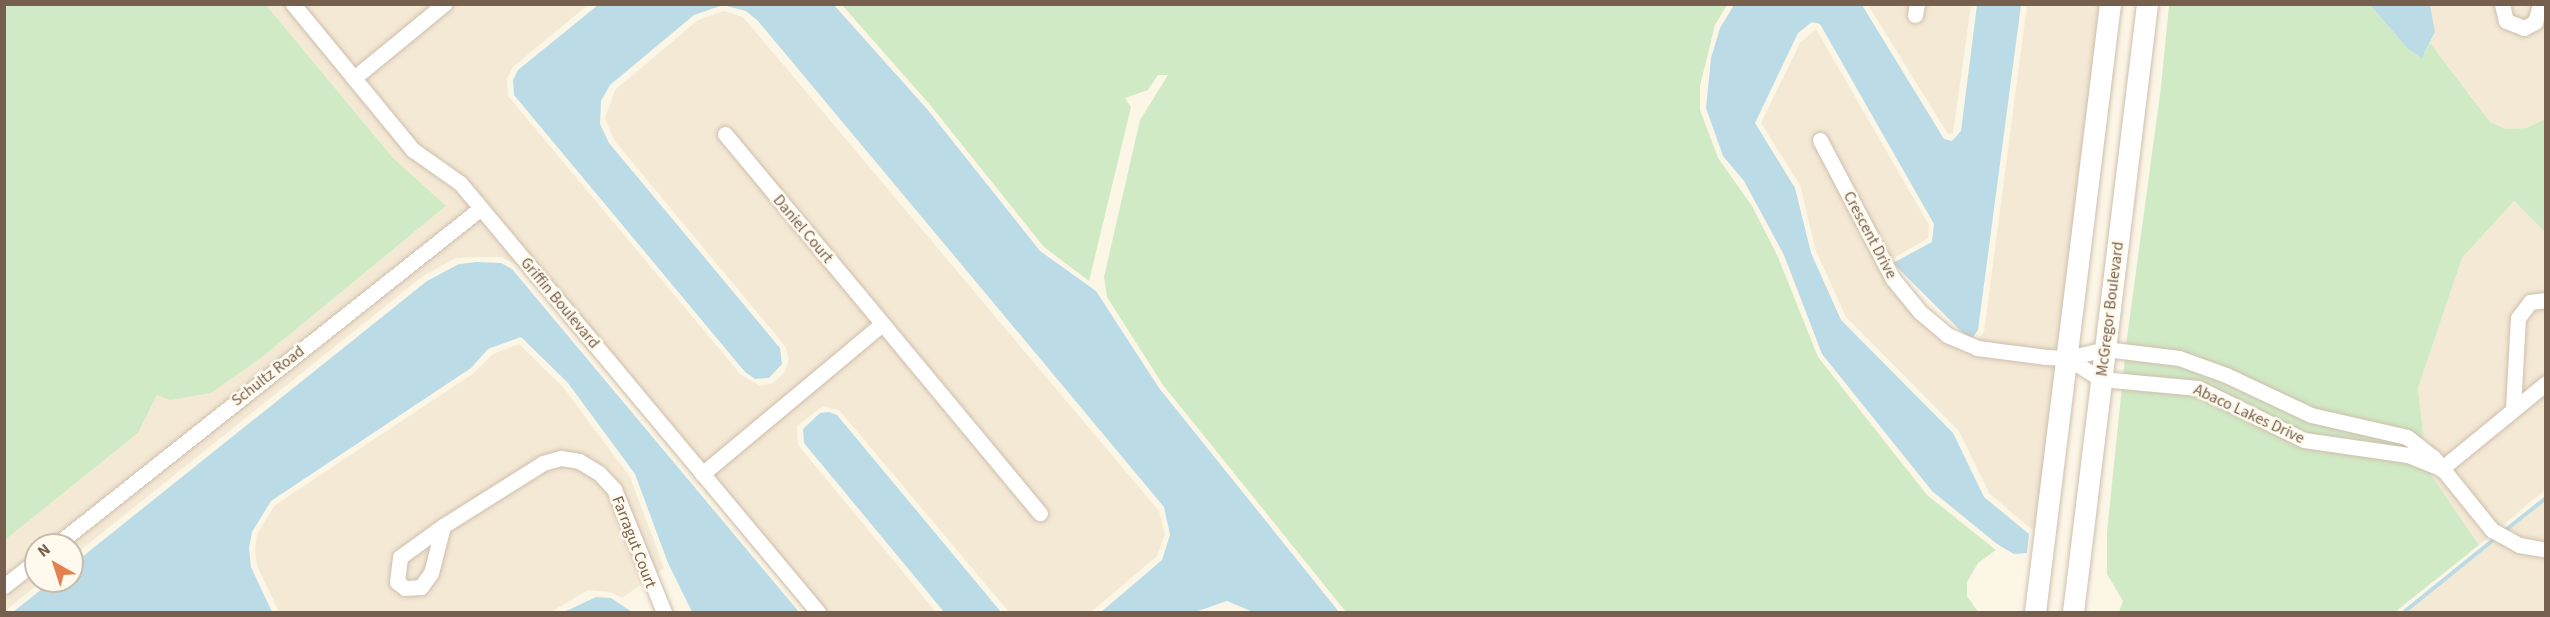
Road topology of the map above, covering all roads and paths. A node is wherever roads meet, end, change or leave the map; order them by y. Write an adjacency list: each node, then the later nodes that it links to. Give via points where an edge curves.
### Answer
1 (293, 4): 7 (street, Griffin Boulevard)
2 (444, 4): 7 (street)
3 (2110, 4): 14 (main road)
4 (2147, 4): 13 (main road, McGregor Boulevard)
5 (2502, 4): 6 (street, via 2506,21 2524,28 2535,22)
6 (2540, 4)
7 (354, 78): 10 (street, Griffin Boulevard, via 413,150 449,172)
8 (724, 134): 12 (street, Daniel Court)
9 (1820, 140): 14 (street, Crescent Drive, via 1893,279 1931,322 1977,348)
10 (481, 208): 19 (street, Griffin Boulevard); 22 (street, Schultz Road)
11 (2546, 300): 17 (street, via 2530,302 2518,318)
12 (882, 325): 19 (street); 20 (street, Daniel Court)
13 (2105, 349): 14 (street, Abaco Lakes Drive); 15 (main road, McGregor Boulevard); 18 (street, Abaco Lakes Drive, via 2200,364 2311,415 2407,437 2433,457)
14 (2067, 358): 15 (street, Abaco Lakes Drive); 28 (main road)
15 (2101, 379): 18 (street, Abaco Lakes Drive, via 2198,388 2286,434 2322,445 2408,455); 29 (main road, McGregor Boulevard)
16 (2546, 383): 17 (street)
17 (2513, 409): 18 (street)
18 (2441, 469): 23 (street, Abaco Lakes Drive, via 2492,530 2519,545)
19 (702, 474): 27 (street, Griffin Boulevard)
20 (1040, 513)
21 (443, 526): 26 (street, Farragut Court, via 543,463 561,458 579,461 599,473 614,489)
22 (71, 533)
23 (2546, 550)
24 (24, 570): 25 (street)
25 (4, 586)
26 (664, 612)
27 (818, 612)
28 (2035, 612)
29 (2073, 612)

